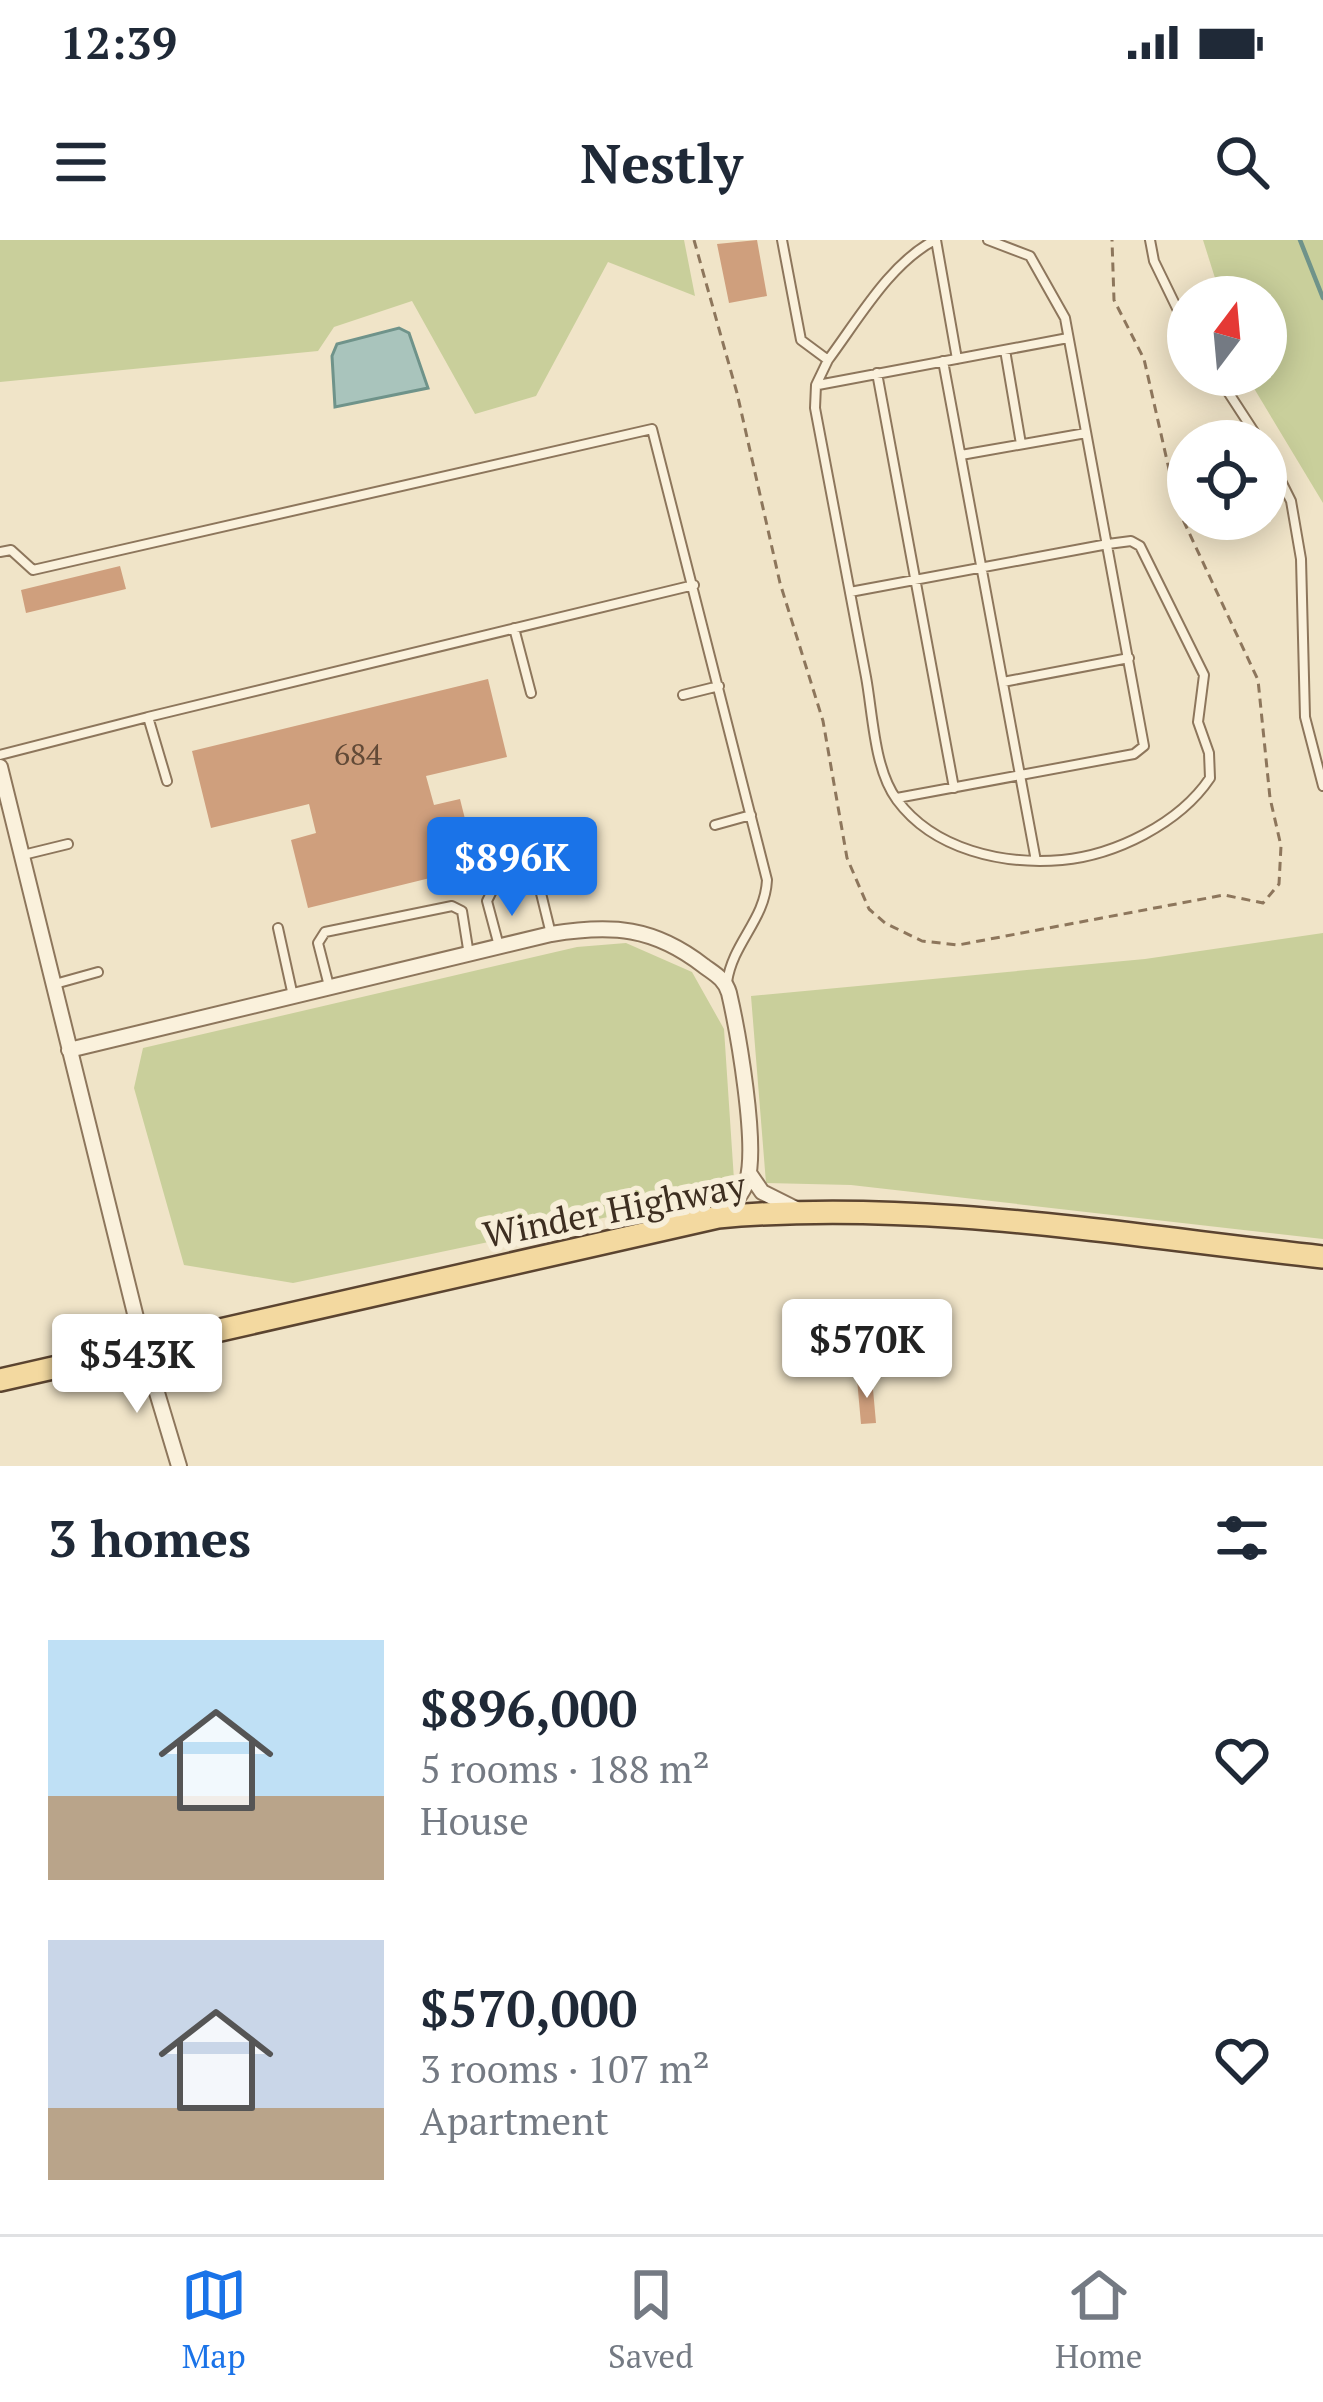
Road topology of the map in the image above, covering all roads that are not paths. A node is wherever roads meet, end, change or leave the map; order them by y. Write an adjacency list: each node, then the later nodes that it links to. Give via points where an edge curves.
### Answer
1 (782, 240): 9 (lane, via 801,340)
2 (936, 240): 8 (lane); 9 (lane, via 917,249)
3 (988, 240): 6 (lane, via 1030,256)
4 (1150, 240): 5 (lane)
5 (1167, 288)
6 (1069, 338): 7 (lane); 13 (lane)
7 (1005, 350): 8 (lane); 14 (lane)
8 (957, 358): 10 (lane)
9 (828, 360): 12 (lane)
10 (943, 361): 11 (lane); 15 (lane)
11 (877, 374): 12 (lane); 20 (lane)
12 (816, 385): 22 (lane)
13 (1086, 433): 14 (lane); 17 (lane)
14 (1021, 444): 15 (lane)
15 (962, 455): 19 (lane)
16 (1287, 493): 34 (lane, via 1298,539 1306,717)
17 (1108, 544): 19 (lane); 24 (lane); 42 (lane, via 1130,541 1146,554 1204,675 1198,722 1210,778 1142,835 1096,853)
18 (0, 552): 21 (lane, via 11,550 33,570 652,429)
19 (982, 568): 20 (lane); 25 (lane)
20 (916, 579): 22 (lane); 35 (lane)
21 (694, 585): 23 (lane); 26 (lane)
22 (850, 592): 36 (lane)
23 (514, 628): 27 (lane); 29 (lane)
24 (1130, 658): 25 (lane); 32 (lane, via 1142,750)
25 (1003, 682): 32 (lane)
26 (719, 686): 28 (lane); 37 (lane)
27 (530, 692)
28 (682, 694)
29 (148, 717): 30 (lane); 33 (lane)
30 (0, 755)
31 (0, 767): 41 (street)
32 (1020, 777): 35 (lane); 42 (lane)
33 (167, 781)
34 (1323, 786)
35 (955, 788): 36 (lane)
36 (896, 799): 42 (lane, via 944,839)
37 (751, 815): 39 (lane); 49 (lane, via 766,907 742,939)
38 (524, 825): 46 (lane, via 493,834 497,880 487,901)
39 (716, 825)
40 (68, 844): 41 (lane)
41 (22, 856): 50 (street)
42 (1036, 862)
43 (535, 869): 45 (lane)
44 (278, 928): 52 (lane)
45 (551, 934): 46 (street); 49 (street, via 647,932)
46 (499, 948): 47 (street)
47 (469, 955): 51 (street); 51 (lane, via 462,910 452,906 325,932 319,943)
48 (98, 972): 50 (lane)
49 (726, 983): 54 (street, via 741,1056)
50 (54, 984): 53 (street)
51 (330, 988): 52 (street)
52 (293, 996): 53 (street)
53 (69, 1050): 58 (street)
54 (749, 1173): 55 (street, via 771,1199); 56 (street)
55 (800, 1210): 56 (main road, Winder Highway); 57 (main road, Winder Highway, via 948,1216)
56 (718, 1217): 58 (main road, Winder Highway)
57 (1323, 1256)
58 (143, 1346): 59 (main road, Winder Highway); 60 (street)
59 (0, 1380)
60 (179, 1466)

